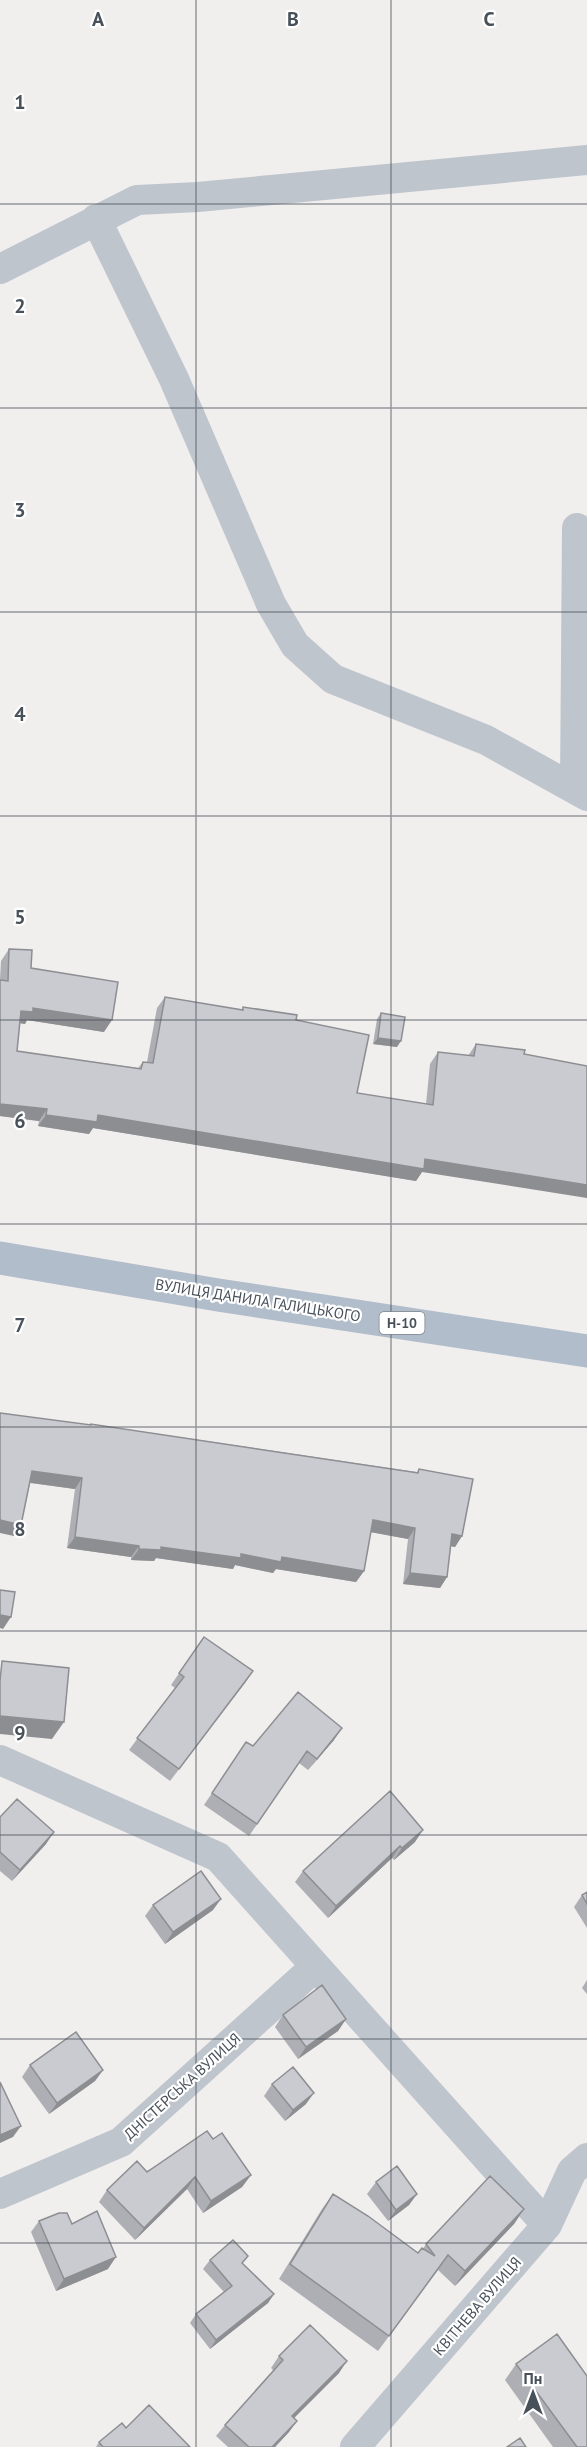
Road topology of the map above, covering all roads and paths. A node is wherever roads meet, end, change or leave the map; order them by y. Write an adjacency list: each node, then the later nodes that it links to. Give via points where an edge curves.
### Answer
1 (587, 160): 2 (street, via 137,200)
2 (96, 219): 3 (street); 5 (street, via 174,379 271,604 295,645 333,679 486,740)
3 (0, 269)
4 (577, 528): 5 (street)
5 (581, 792)
6 (0, 1258): 7 (main road, ВУЛИЦЯ ДАНИЛА ГАЛИЦЬКОГО / Н-10)
7 (587, 1351)
8 (0, 1760): 9 (street, via 218,1857)
9 (315, 1967): 11 (street, ДНІСТЕРСЬКА ВУЛИЦЯ, via 121,2142); 12 (street)
10 (587, 2158): 12 (street, КВІТНЕВА ВУЛИЦЯ, via 572,2171)
11 (0, 2194)
12 (547, 2225): 13 (street, КВІТНЕВА ВУЛИЦЯ)
13 (355, 2447)

